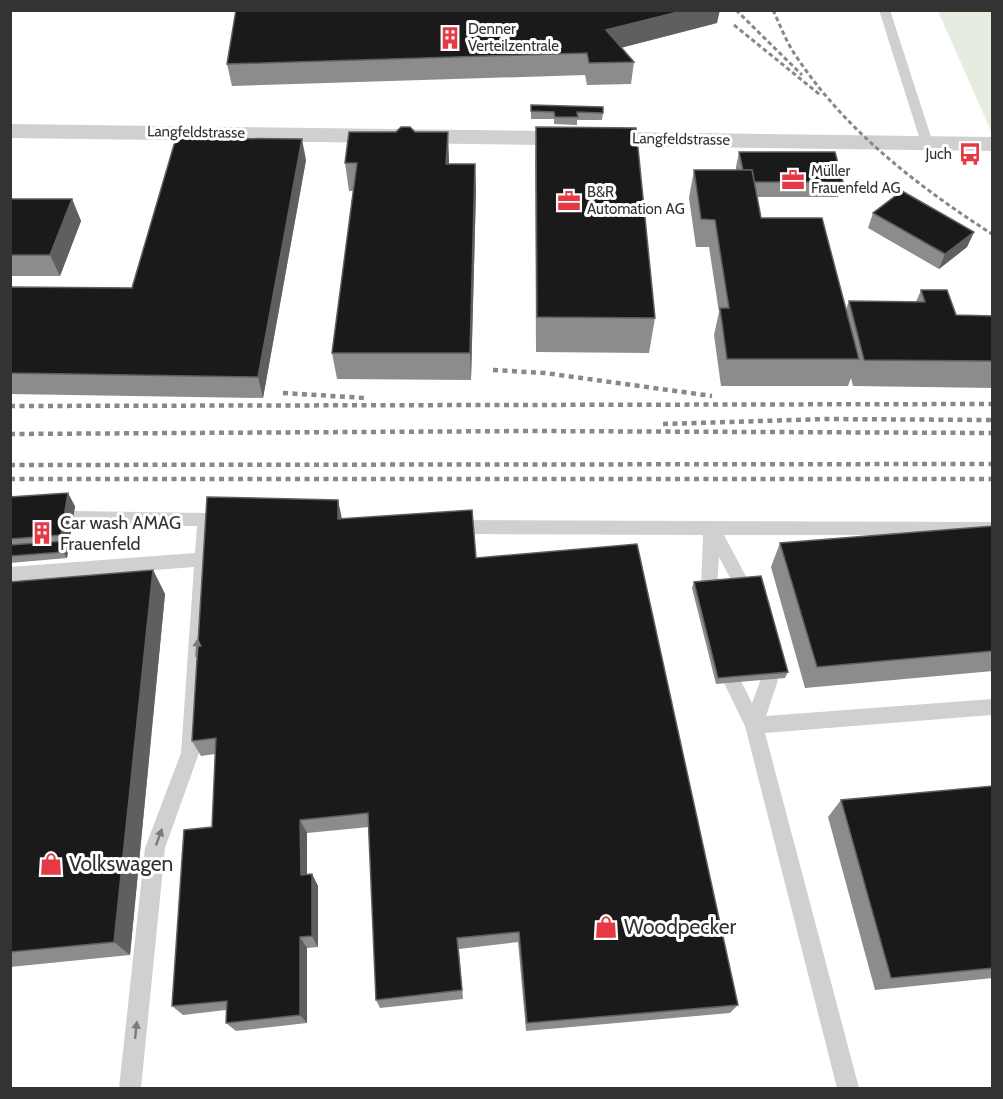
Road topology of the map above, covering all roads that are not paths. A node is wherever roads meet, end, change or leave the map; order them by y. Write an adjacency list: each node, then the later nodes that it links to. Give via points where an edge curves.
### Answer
1 (884, 10): 3 (lane)
2 (10, 131): 3 (street, Langfeldstrasse)
3 (927, 143): 4 (street, Langfeldstrasse)
4 (993, 144)
5 (74, 518): 9 (lane, via 206,520)
6 (438, 527): 7 (lane)
7 (712, 528): 8 (lane); 11 (lane); 12 (lane)
8 (993, 529)
9 (203, 559): 10 (lane); 17 (lane, one-way to 9, via 155,848 190,753)
10 (10, 574)
11 (742, 584)
12 (709, 587)
13 (768, 680): 16 (lane)
14 (733, 683): 16 (lane)
15 (993, 707): 16 (lane)
16 (754, 725): 18 (lane)
17 (130, 1089)
18 (848, 1089)

